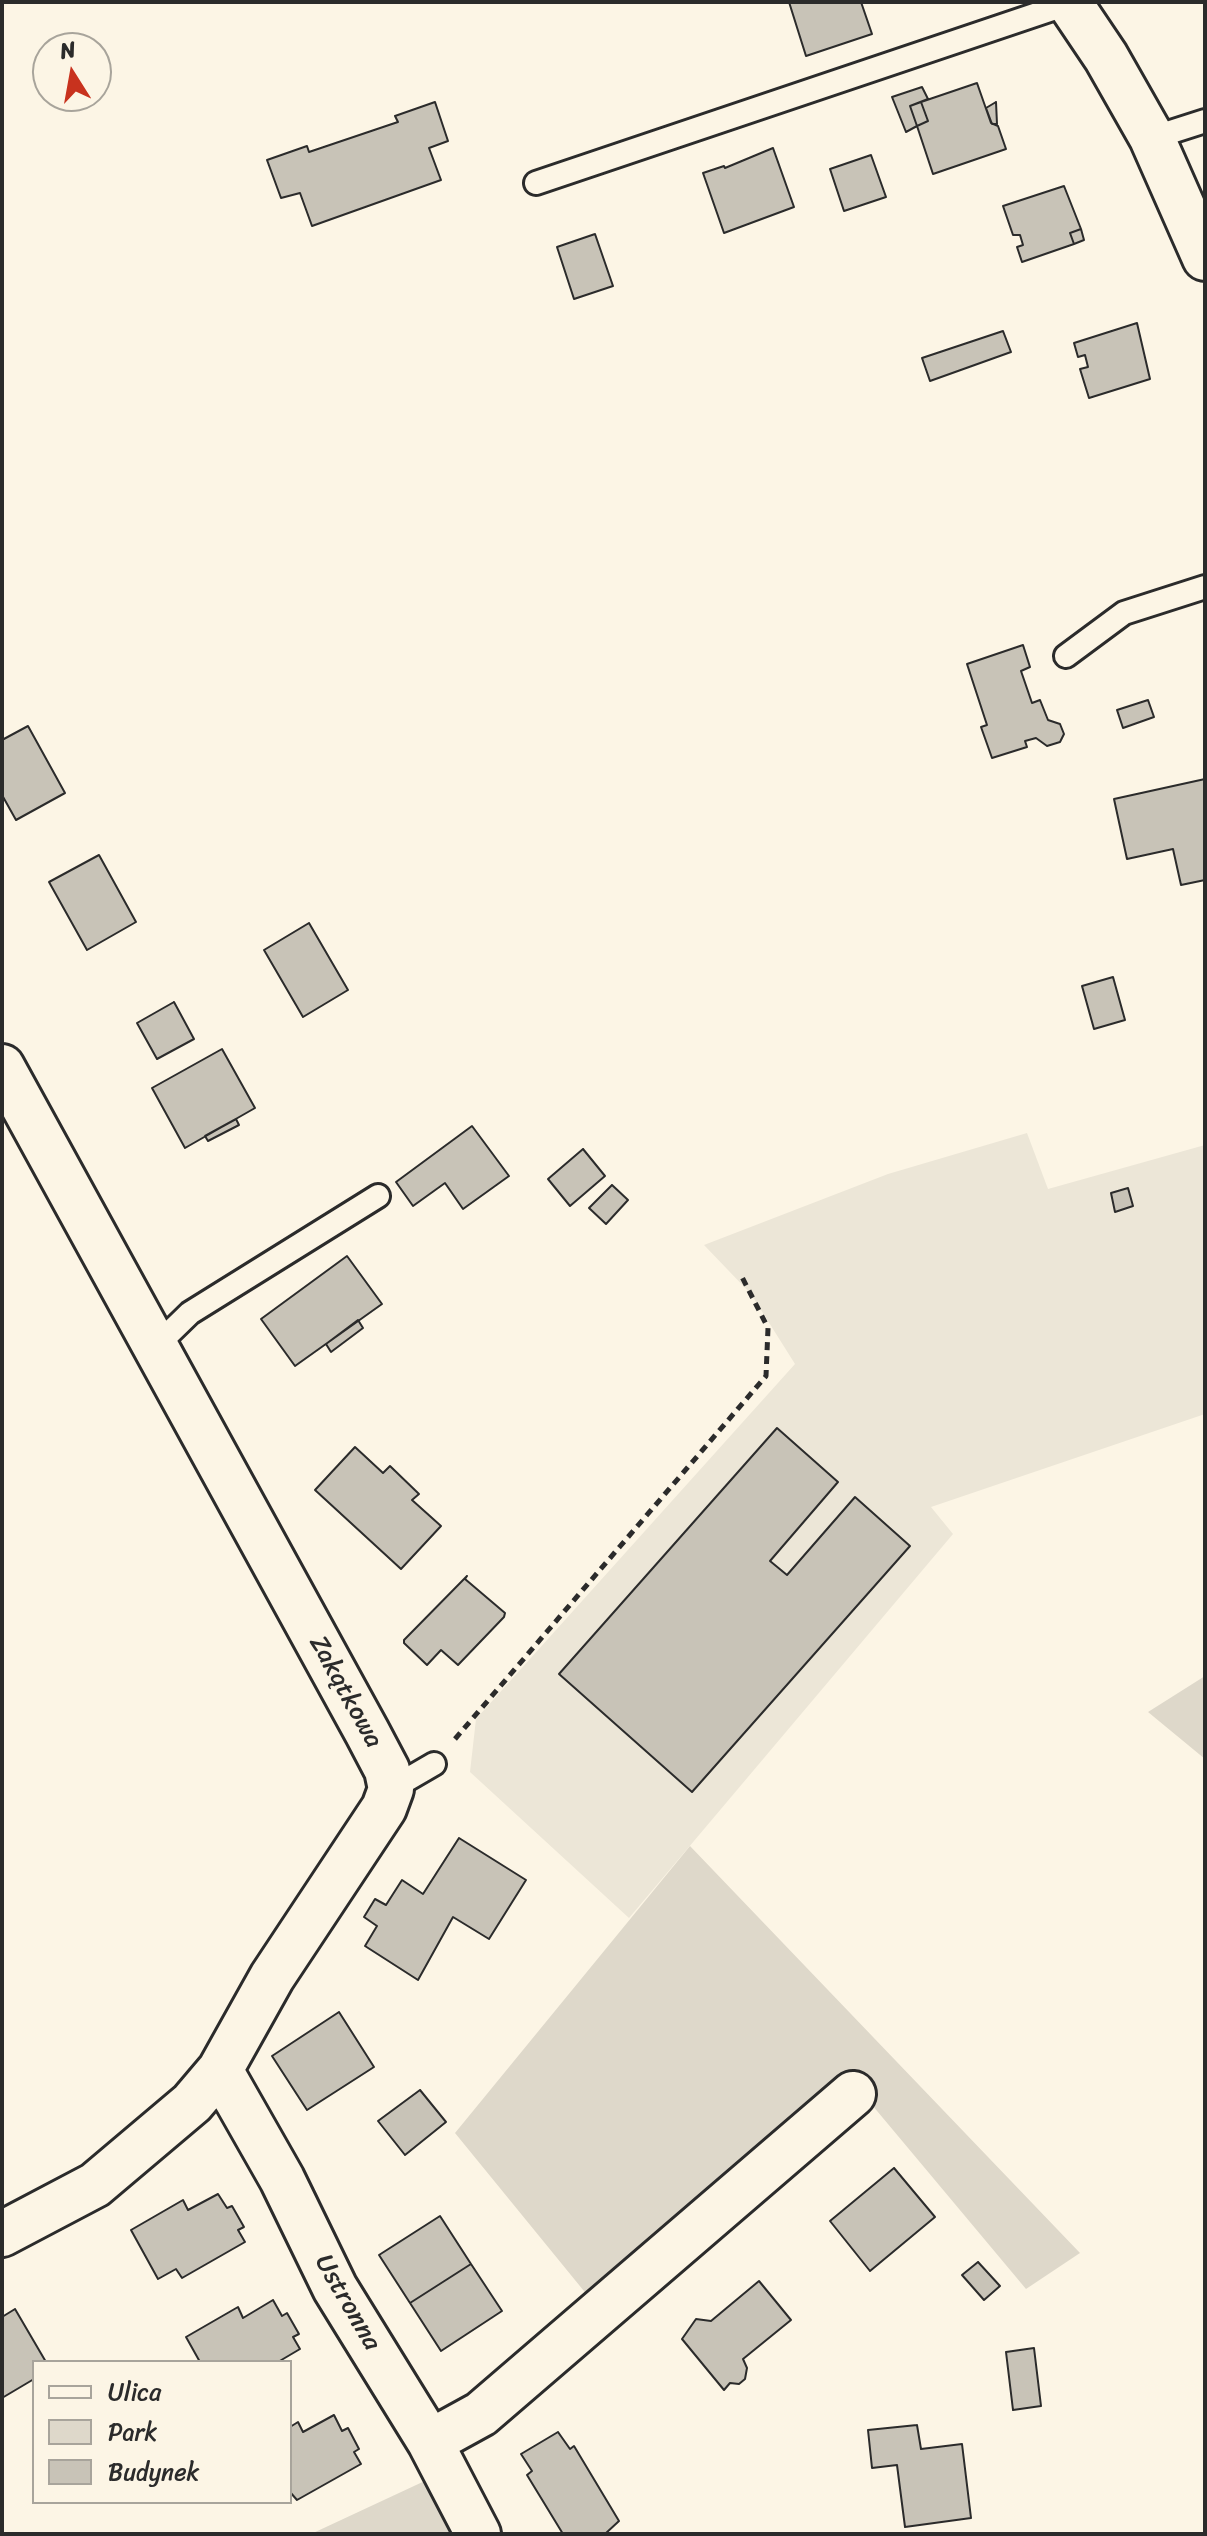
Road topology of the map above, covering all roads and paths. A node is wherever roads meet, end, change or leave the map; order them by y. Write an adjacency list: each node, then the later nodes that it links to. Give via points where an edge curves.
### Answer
1 (1069, 2): 3 (street); 4 (lane)
2 (1205, 121): 3 (lane)
3 (1152, 138): 5 (street)
4 (536, 183)
5 (1205, 258)
6 (1205, 587): 7 (lane, via 1124,613)
7 (1066, 656)
8 (2, 1067): 11 (street, Zakątkowa)
9 (378, 1196): 11 (lane, via 190,1313)
10 (742, 1277): 12 (path, via 768,1328 766,1376)
11 (154, 1348): 13 (street, Zakątkowa, via 367,1732)
12 (434, 1764): 13 (lane)
13 (391, 1789): 14 (street)
14 (220, 2070): 16 (street, via 168,2126 107,2175); 17 (street, Ustronna, via 335,2288)
15 (853, 2094): 17 (street, via 481,2414)
16 (2, 2234)
17 (430, 2442): 18 (street, Ustronna)
18 (478, 2534)

